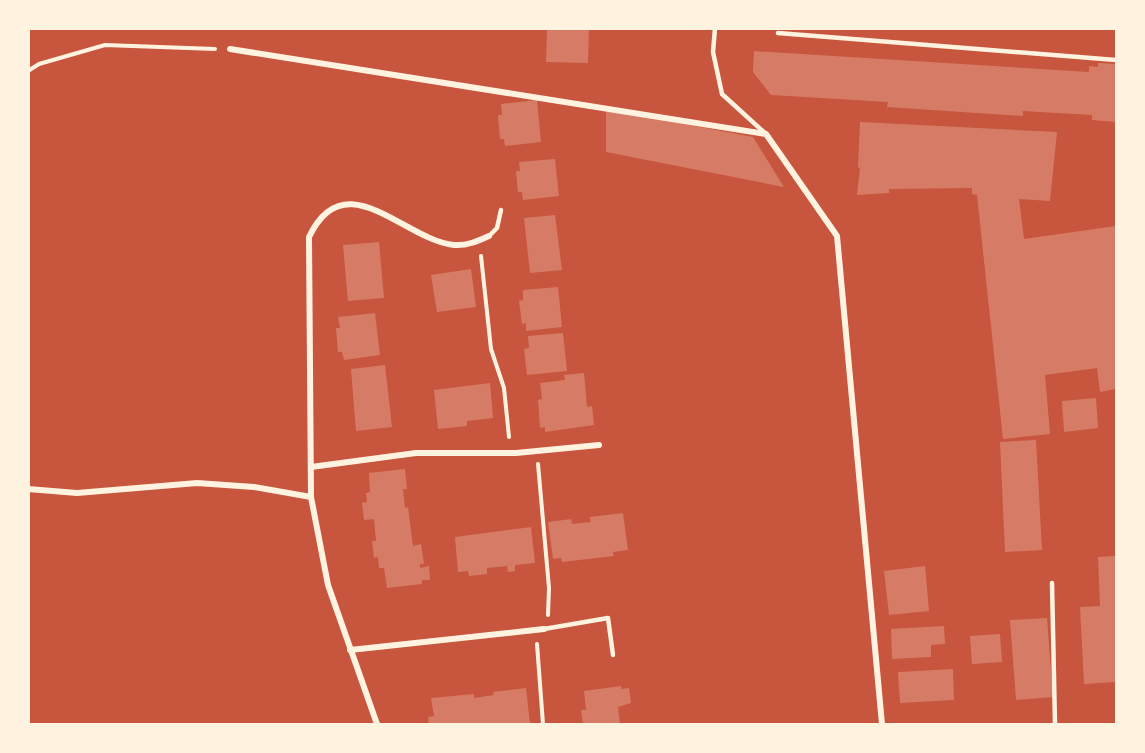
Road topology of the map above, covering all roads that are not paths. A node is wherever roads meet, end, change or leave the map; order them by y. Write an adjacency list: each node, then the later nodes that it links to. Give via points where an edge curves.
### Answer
1 (715, 28): 5 (lane, via 713,52 722,94)
2 (778, 33): 4 (lane)
3 (230, 49): 5 (street)
4 (1116, 60)
5 (766, 134): 17 (street, via 837,236)
6 (501, 210): 7 (lane, via 498,228)
7 (489, 236): 9 (street, via 474,243 453,245 381,213 348,204 335,206 315,224 308,250)
8 (599, 444): 9 (street, via 510,453 416,453)
9 (311, 466): 11 (street)
10 (28, 489): 11 (street, via 77,493 197,483)
11 (311, 497): 14 (street, via 328,585)
12 (1052, 584): 18 (lane)
13 (542, 629): 14 (street); 15 (lane, via 608,618)
14 (350, 650): 16 (street)
15 (613, 655)
16 (377, 724)
17 (882, 724)
18 (1055, 724)

